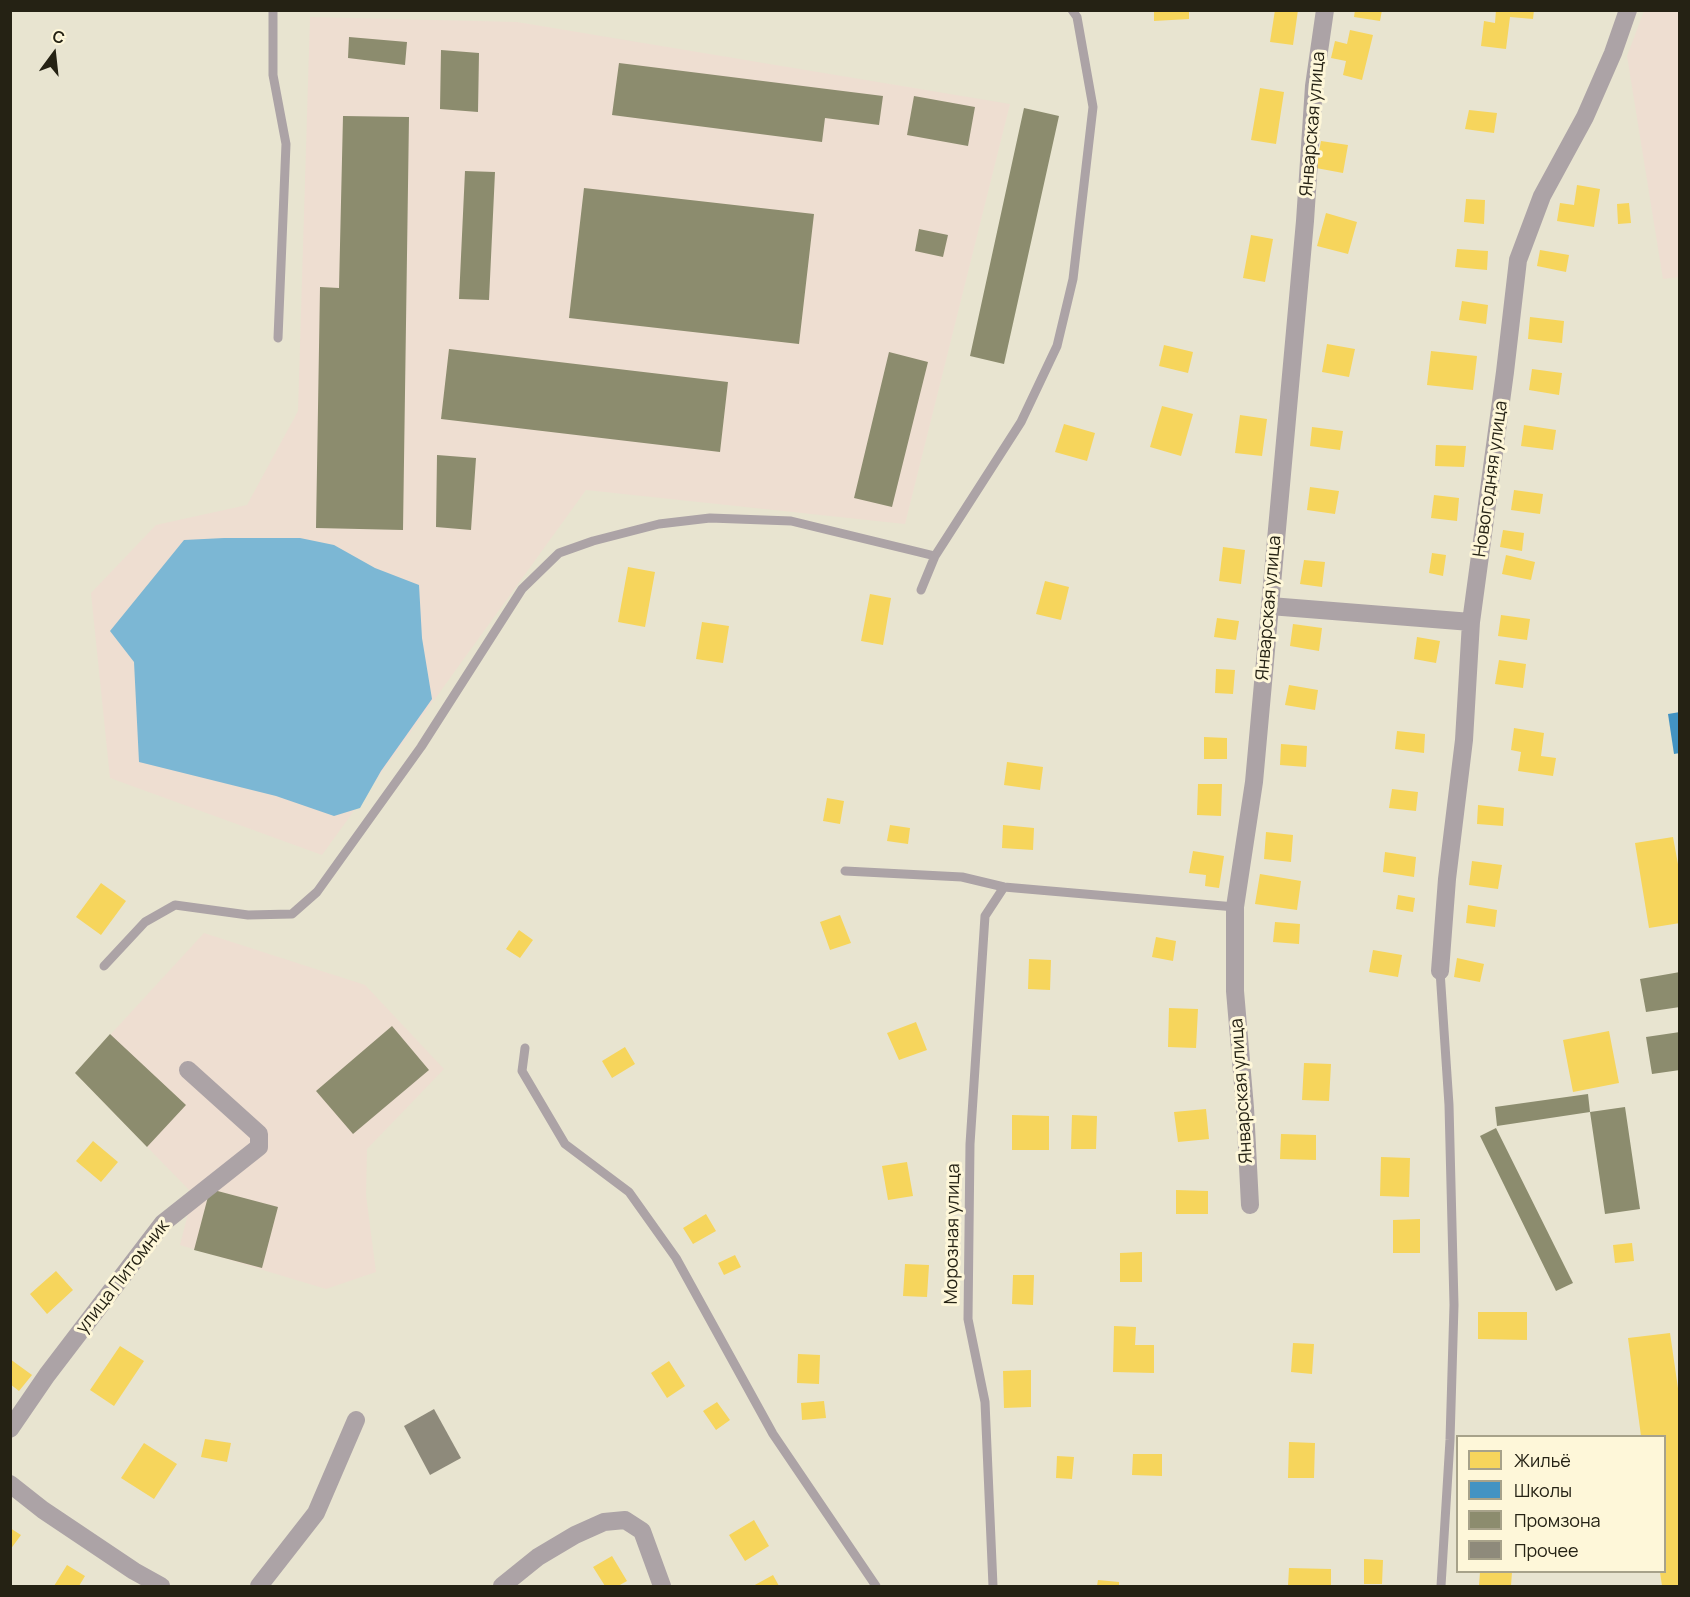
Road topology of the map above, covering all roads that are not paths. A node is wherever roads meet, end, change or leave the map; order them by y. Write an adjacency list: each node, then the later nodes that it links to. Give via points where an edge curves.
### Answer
1 (273, 10): 5 (lane, via 273,75 285,144)
2 (1072, 10): 6 (lane, via 1077,18 1093,107 1073,279 1057,346 1021,422)
3 (1325, 10): 8 (street, Январская улица, via 1314,86)
4 (1628, 10): 9 (street, Новогодняя улица, via 1590,107 1542,196 1518,260)
5 (278, 338)
6 (935, 556): 7 (lane); 13 (lane, via 791,521 710,518 659,525 559,553 522,589 421,747 309,900 292,914 248,915 175,905 145,922)
7 (921, 590)
8 (1270, 606): 9 (street); 12 (street, Январская улица, via 1254,782)
9 (1471, 622): 14 (street, Новогодняя улица, via 1464,740)
10 (845, 871): 11 (lane, via 962,878)
11 (1004, 887): 12 (lane); 26 (lane, Морозная улица, via 985,916 970,1144 968,1319 985,1402)
12 (1234, 907): 17 (street, Январская улица, via 1235,991)
13 (104, 966)
14 (1440, 971): 27 (lane, via 1449,1105 1454,1305)
15 (525, 1048): 25 (lane, via 522,1071 565,1144 629,1191 676,1258 773,1434)
16 (188, 1070): 19 (street, улица Питомник, via 259,1134 259,1147 163,1222)
17 (1250, 1204)
18 (356, 1420): 22 (street, via 316,1513)
19 (10, 1429)
20 (10, 1484): 21 (street)
21 (161, 1587)
22 (259, 1587)
23 (502, 1587): 24 (street, via 538,1557 575,1535 604,1522 625,1520 642,1531)
24 (662, 1587)
25 (876, 1587)
26 (993, 1587)
27 (1441, 1587)

